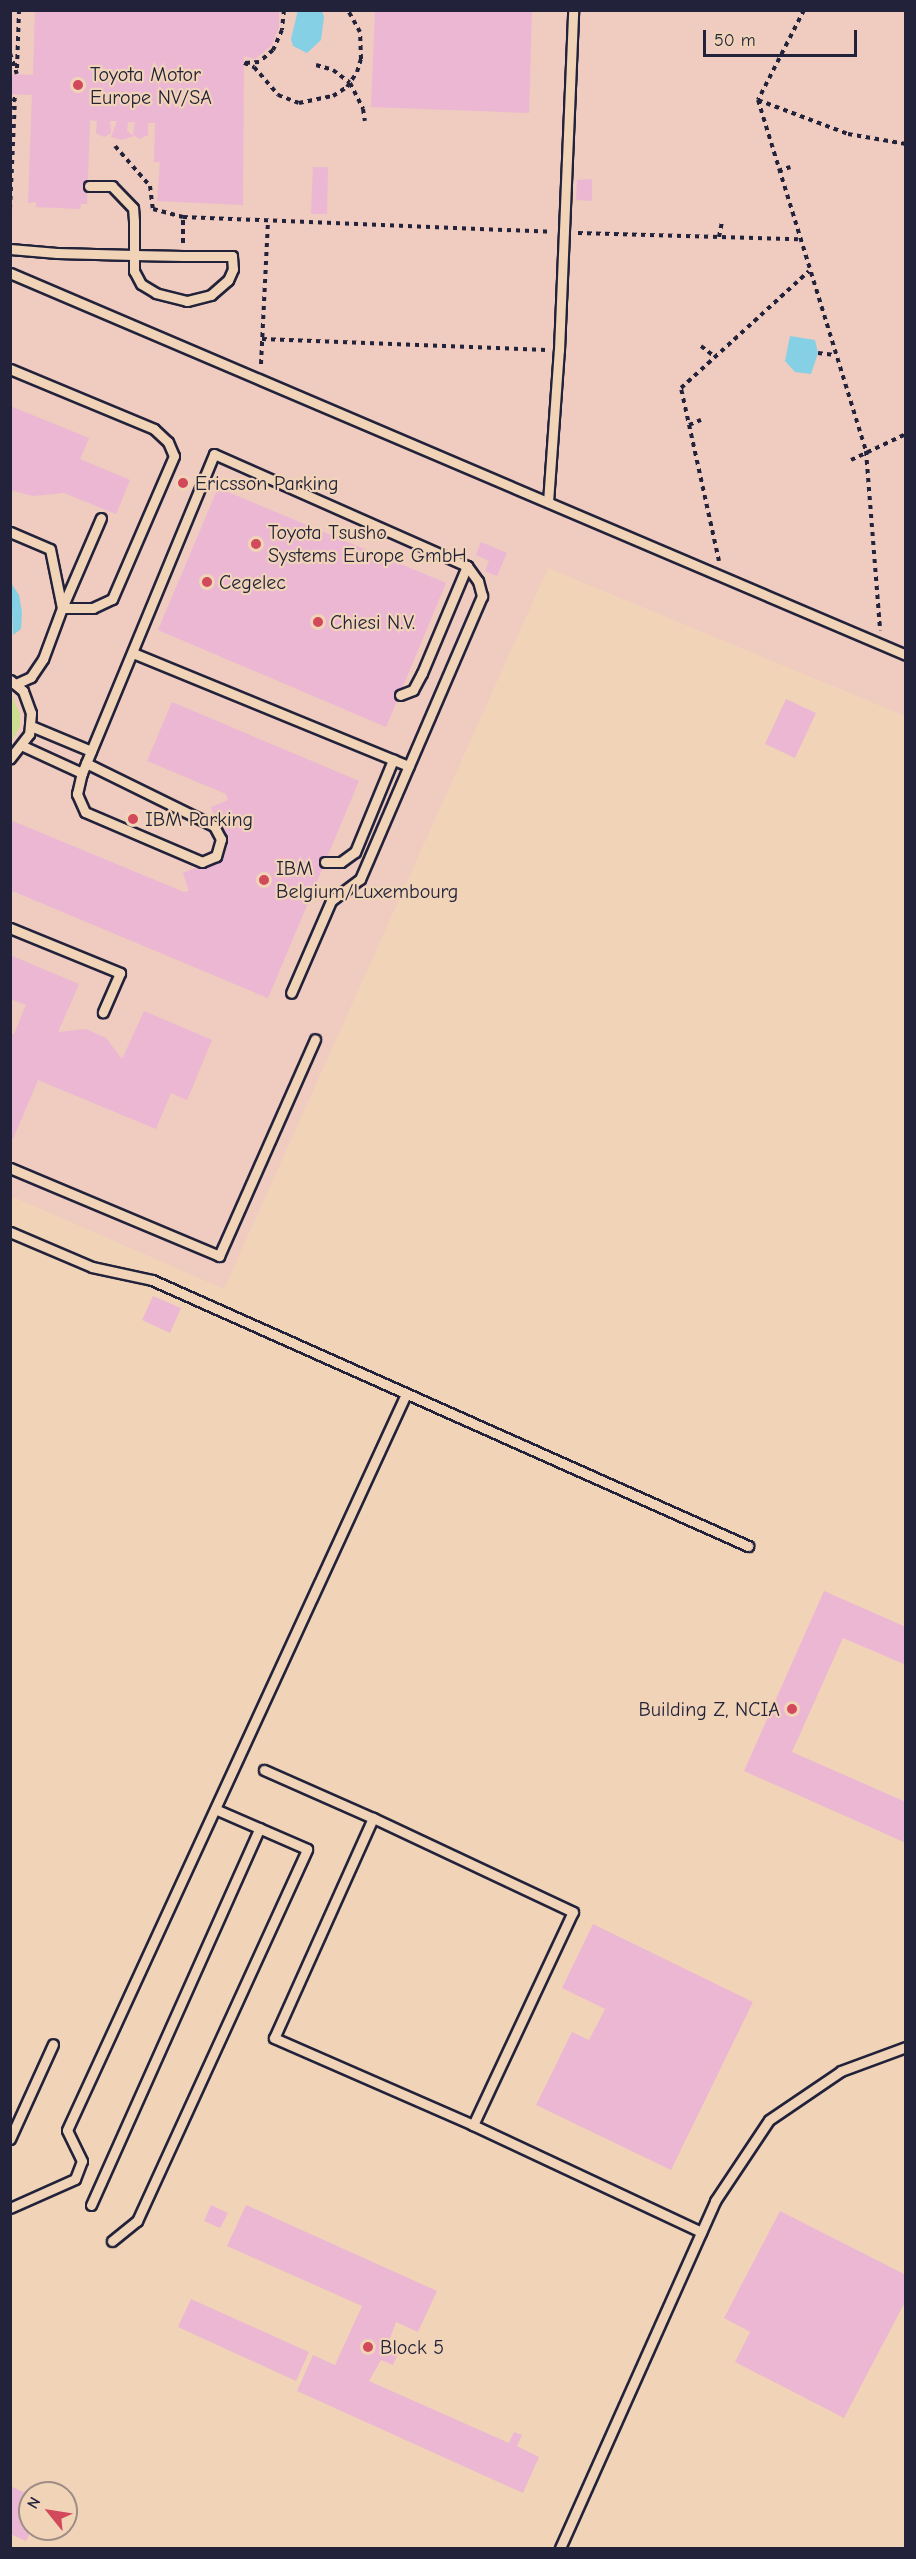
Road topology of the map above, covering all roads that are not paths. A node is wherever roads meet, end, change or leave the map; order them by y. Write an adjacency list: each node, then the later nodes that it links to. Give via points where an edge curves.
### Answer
1 (573, 10): 7 (lane, via 560,350)
2 (89, 186): 4 (lane, via 112,186 132,208)
3 (10, 249): 4 (lane)
4 (134, 255): 4 (lane, via 232,256 233,269 228,280 211,295 187,301 156,293 141,284 134,271)
5 (10, 273): 7 (lane)
6 (10, 369): 11 (lane, via 154,429 168,442 174,456 112,599 93,608)
7 (549, 502): 13 (lane)
8 (101, 518): 11 (lane)
9 (10, 532): 11 (lane, via 50,549)
10 (467, 566): 12 (lane, via 214,454); 15 (lane, via 422,674 413,690); 22 (lane, via 478,580 482,596)
11 (62, 608): 14 (lane, via 43,659 31,677)
12 (134, 653): 18 (lane); 20 (lane)
13 (906, 655)
14 (13, 682): 16 (lane, via 28,700)
15 (399, 695)
16 (31, 726): 17 (lane); 18 (lane)
17 (23, 747): 19 (lane); 23 (lane)
18 (91, 750): 21 (lane)
19 (10, 758)
20 (393, 760): 22 (lane); 24 (lane, via 355,852 341,862)
21 (86, 763): 23 (lane); 23 (lane, via 214,826 221,839 216,856 202,862 85,812 77,794)
22 (409, 766): 26 (lane, via 360,879 331,901)
23 (82, 773)
24 (325, 862)
25 (10, 928): 27 (lane, via 120,973)
26 (291, 993)
27 (103, 1012)
28 (315, 1039): 29 (lane, via 219,1256)
29 (10, 1168)
30 (10, 1232): 31 (lane, via 92,1267 152,1280)
31 (405, 1396): 32 (lane); 34 (lane)
32 (748, 1546)
33 (264, 1770): 35 (lane)
34 (215, 1809): 36 (lane); 42 (lane, via 67,2130 82,2161 75,2179)
35 (373, 1818): 39 (lane, via 573,1912); 39 (lane, via 274,2038)
36 (260, 1828): 41 (lane); 44 (lane, via 307,1849 137,2221)
37 (53, 2044): 40 (lane)
38 (906, 2047): 43 (lane, via 841,2071 769,2120 715,2201)
39 (473, 2125): 43 (lane)
40 (10, 2139)
41 (91, 2205)
42 (10, 2208)
43 (701, 2232): 45 (lane)
44 (112, 2241)
45 (560, 2548)

